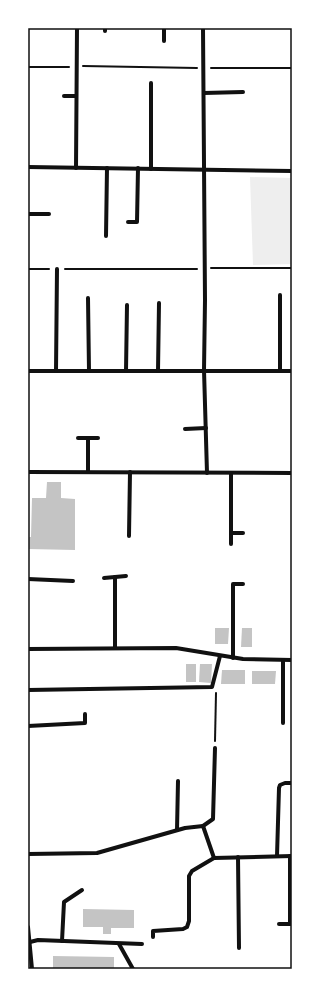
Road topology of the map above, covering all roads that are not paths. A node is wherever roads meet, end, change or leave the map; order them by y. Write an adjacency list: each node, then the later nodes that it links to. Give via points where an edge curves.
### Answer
1 (77, 28): 9 (street)
2 (164, 28): 4 (street)
3 (203, 28): 7 (street)
4 (164, 41)
5 (151, 83): 14 (street)
6 (243, 92): 7 (street)
7 (204, 93): 15 (street)
8 (64, 96): 9 (street)
9 (76, 96): 11 (street)
10 (28, 167): 11 (street)
11 (76, 168): 12 (street)
12 (107, 168): 13 (street); 20 (street)
13 (138, 168): 14 (street); 19 (street, via 137,222)
14 (151, 169): 15 (street)
15 (204, 169): 16 (street); 26 (street)
16 (292, 171)
17 (28, 214): 18 (street)
18 (49, 214)
19 (128, 222)
20 (106, 236)
21 (57, 269): 28 (street)
22 (280, 295): 32 (street)
23 (88, 298): 29 (street)
24 (159, 303): 31 (street)
25 (127, 305): 30 (street)
26 (204, 370): 31 (street); 32 (street); 34 (street)
27 (28, 371): 28 (street)
28 (56, 371): 29 (street)
29 (89, 371): 30 (street)
30 (126, 371): 31 (street)
31 (158, 371)
32 (280, 371): 33 (street)
33 (292, 371)
34 (206, 428): 35 (street); 42 (street)
35 (185, 429)
36 (78, 438): 37 (street)
37 (88, 438): 38 (street); 40 (street)
38 (98, 438)
39 (28, 472): 40 (street)
40 (88, 472): 41 (street)
41 (130, 472): 42 (street); 47 (street)
42 (207, 473): 43 (street)
43 (231, 473): 44 (street); 45 (street)
44 (292, 473)
45 (231, 533): 46 (street); 48 (street)
46 (243, 533)
47 (129, 536)
48 (231, 544)
49 (126, 576): 50 (street)
50 (115, 577): 51 (street); 55 (street)
51 (104, 578)
52 (28, 579): 53 (street)
53 (73, 581)
54 (243, 584): 58 (street, via 233,584)
55 (115, 648): 56 (street); 57 (street, via 176,648)
56 (28, 649)
57 (220, 656): 58 (street); 61 (street, via 212,687)
58 (233, 658): 59 (street)
59 (283, 660): 60 (street); 63 (street)
60 (292, 660)
61 (28, 690)
62 (85, 714): 64 (street, via 85,723)
63 (283, 723)
64 (28, 726)
65 (215, 748): 68 (street, via 213,820)
66 (178, 782): 69 (street)
67 (292, 783): 72 (street, via 285,783 279,788)
68 (203, 826): 69 (street); 74 (street)
69 (177, 830): 70 (street, via 97,853)
70 (28, 854)
71 (238, 856): 72 (street); 74 (street); 84 (street)
72 (277, 856): 73 (street)
73 (291, 856): 77 (street)
74 (214, 858): 79 (street, via 188,876 187,927 153,931)
75 (82, 890): 80 (street, via 64,902)
76 (279, 924): 77 (street)
77 (291, 924)
78 (28, 927): 81 (street)
79 (153, 938)
80 (62, 941): 81 (street); 82 (street)
81 (30, 942): 85 (street)
82 (119, 944): 83 (street); 86 (street)
83 (142, 944)
84 (239, 948)
85 (32, 969)
86 (133, 969)

